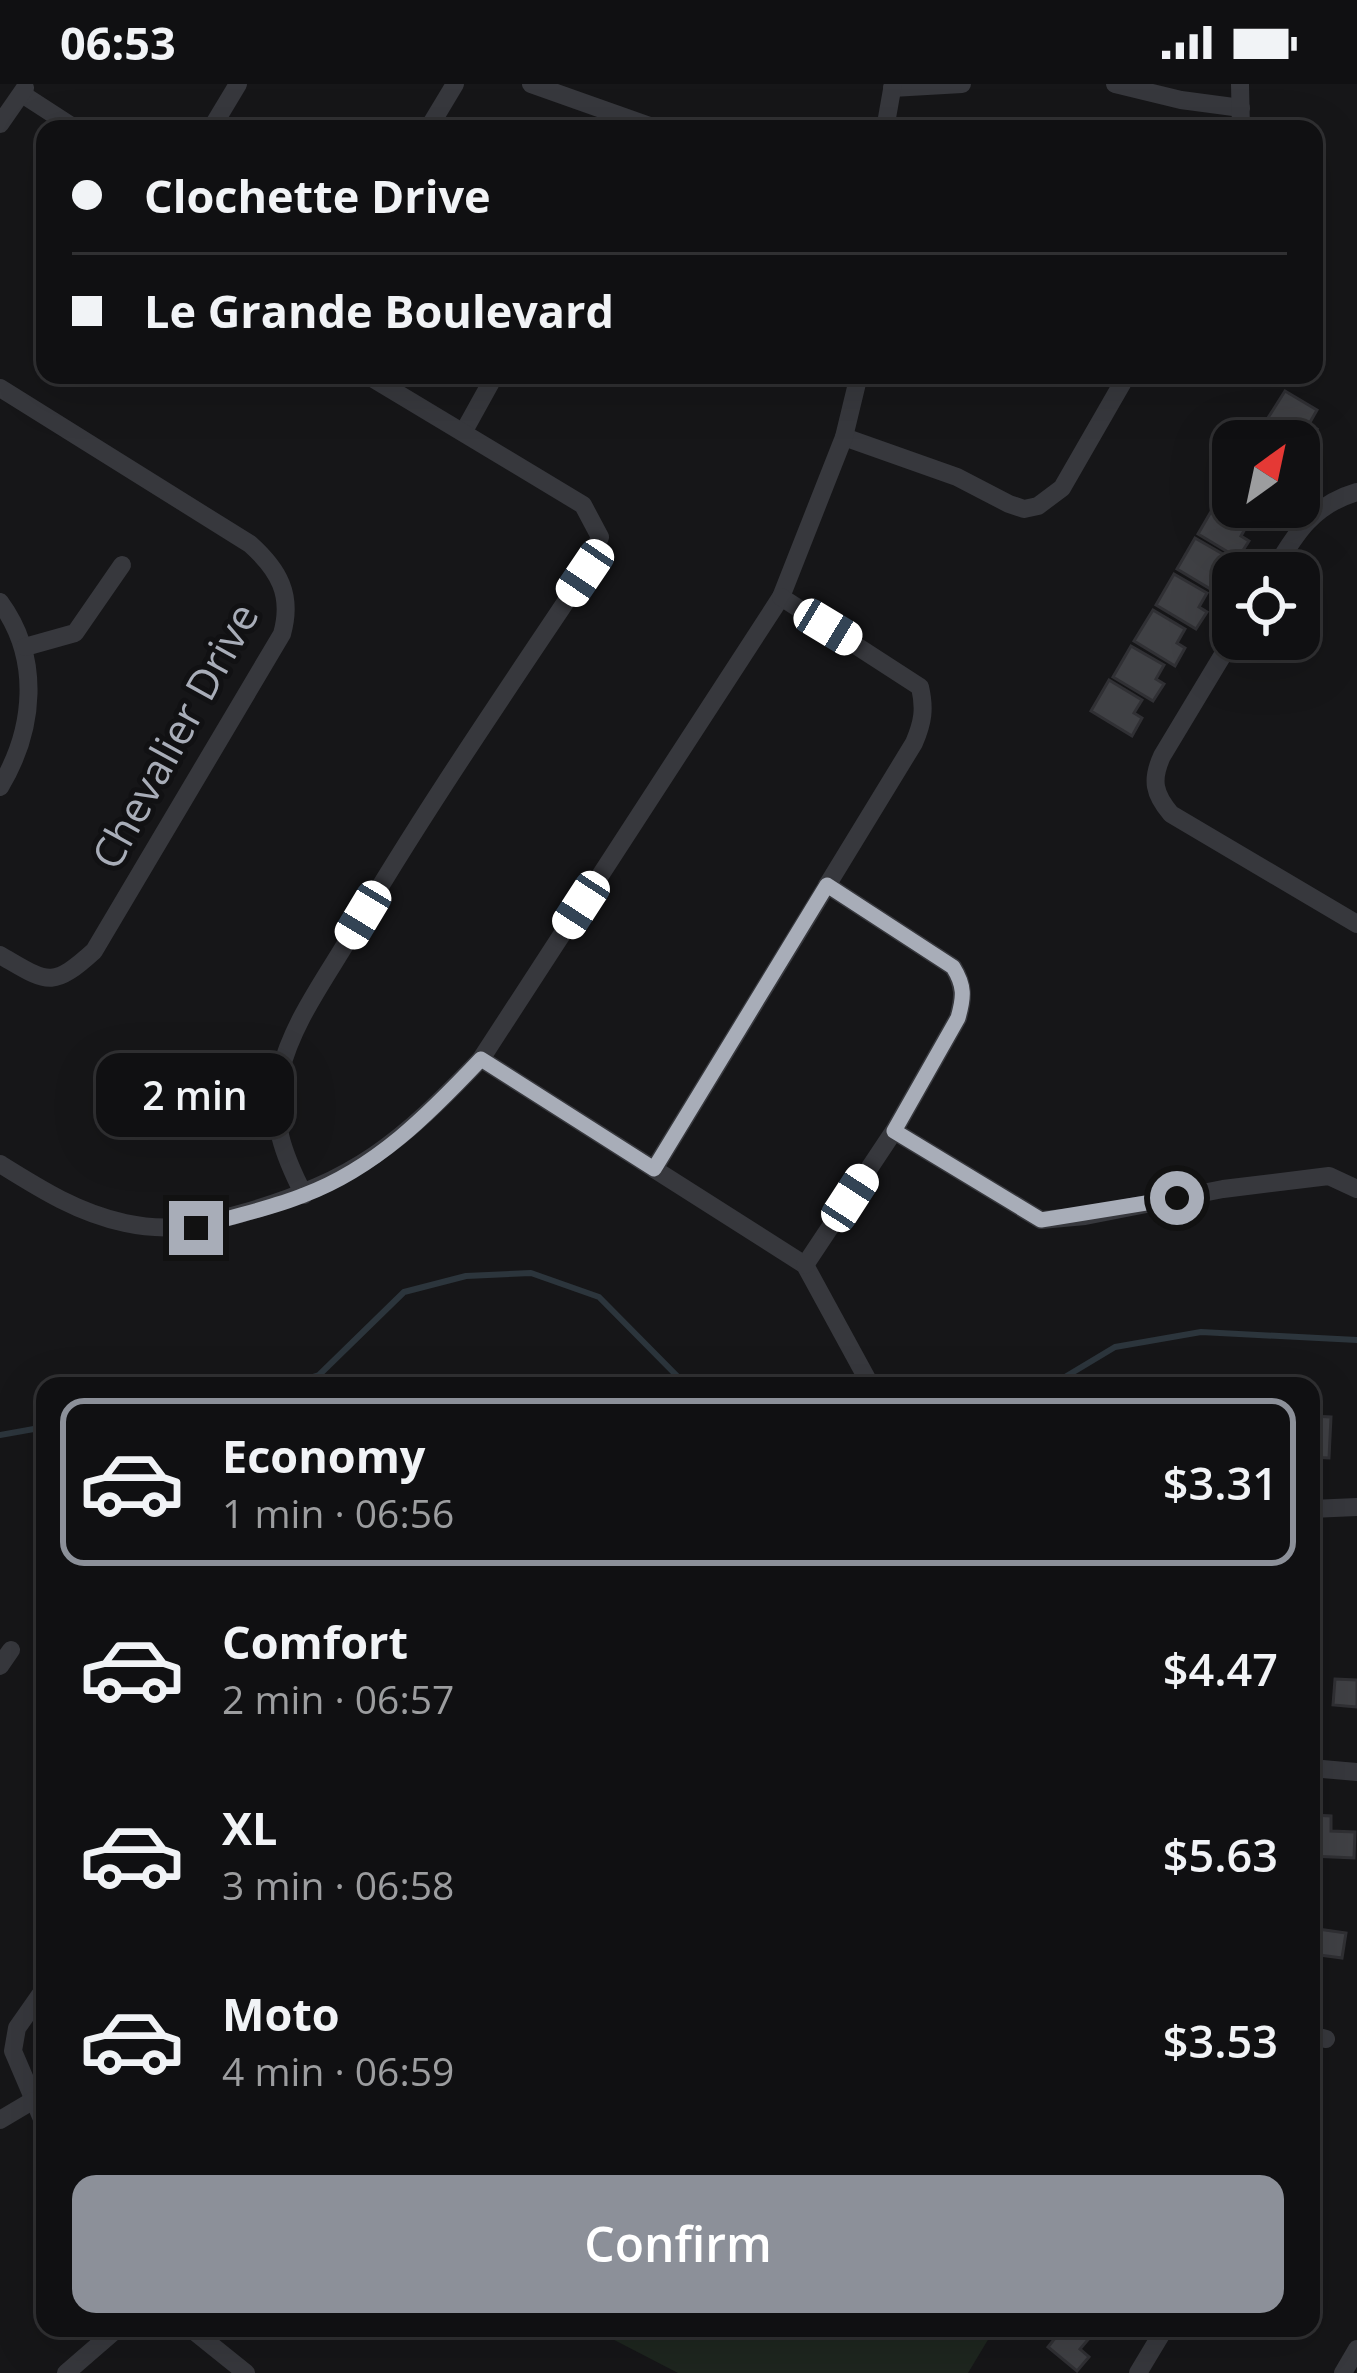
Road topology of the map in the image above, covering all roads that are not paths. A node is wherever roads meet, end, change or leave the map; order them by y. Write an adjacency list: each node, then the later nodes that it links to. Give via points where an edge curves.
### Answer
1 (238, 84): 11 (street)
2 (455, 84): 12 (street)
3 (531, 84): 13 (street)
4 (962, 84): 7 (street)
5 (1115, 84): 9 (street)
6 (1240, 84): 9 (street)
7 (892, 85): 14 (street)
8 (25, 89): 10 (street); 16 (street)
9 (1240, 108): 15 (street)
10 (65, 120)
11 (216, 120)
12 (433, 120)
13 (633, 120)
14 (886, 120)
15 (1241, 120)
16 (0, 124)
17 (383, 384): 22 (street)
18 (490, 384): 22 (street)
19 (857, 384): 23 (street)
20 (1121, 384): 23 (street, via 1062,488 1038,506 1009,504)
21 (0, 388): 34 (street, Chevalier Drive, via 250,544 287,598 282,634 108,930 63,978 48,979)
22 (464, 431): 40 (street, via 583,505 600,537 294,1032 276,1109 280,1148)
23 (844, 437): 27 (street)
24 (1357, 493): 25 (street, via 1311,515)
25 (1286, 552)
26 (122, 565): 29 (street, via 75,633)
27 (781, 597): 32 (street, via 904,674 920,687 925,709 914,743); 35 (street)
28 (0, 602): 29 (street)
29 (25, 647): 31 (street, via 29,708)
30 (1220, 660): 33 (street, via 1162,756 1155,791 1171,814)
31 (0, 787)
32 (827, 885): 36 (street, via 953,967 963,982 961,1008); 38 (street)
33 (1357, 924)
34 (0, 955)
35 (481, 1059): 38 (street); 40 (street, via 369,1162)
36 (894, 1131): 39 (street, via 1041,1220 1329,1176); 41 (street)
37 (0, 1164): 40 (street, via 63,1202 159,1228 196,1228)
38 (654, 1169): 41 (street)
39 (1357, 1190)
40 (304, 1196)
41 (806, 1264): 42 (street)
42 (867, 1377)
43 (1357, 1507): 44 (street)
44 (1320, 1509)
45 (1320, 1769): 46 (street)
46 (1357, 1772)
47 (36, 2001): 48 (street, via 13,2051)
48 (32, 2101): 49 (street); 50 (street)
49 (36, 2109)
50 (0, 2120)
51 (108, 2337): 55 (street)
52 (201, 2337): 56 (street)
53 (1160, 2337): 57 (street)
54 (1356, 2352): 58 (street)
55 (66, 2373)
56 (246, 2373)
57 (1138, 2373)
58 (1342, 2373)

